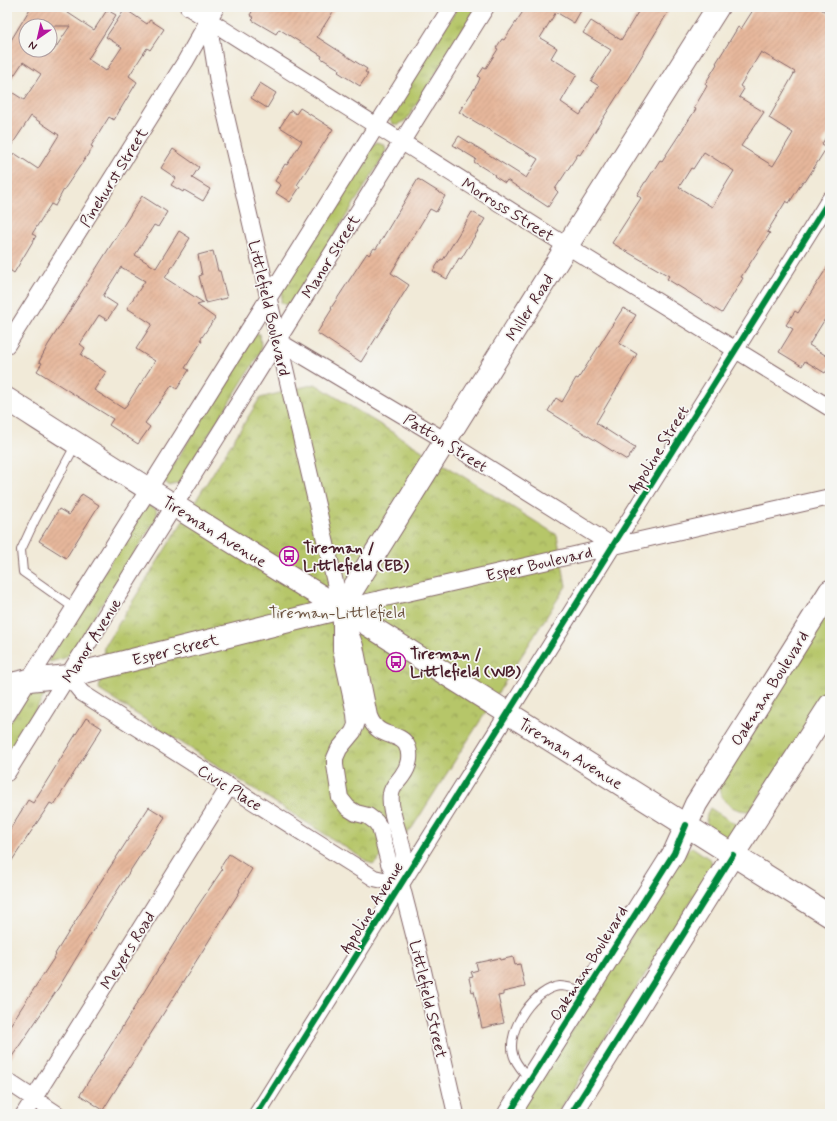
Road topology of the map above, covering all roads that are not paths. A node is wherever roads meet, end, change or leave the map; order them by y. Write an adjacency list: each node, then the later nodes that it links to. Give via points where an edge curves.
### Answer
1 (188, 7): 5 (street, Morross Street)
2 (451, 7): 6 (street, Manor Street)
3 (486, 7): 7 (street, Manor Street)
4 (718, 7): 9 (street, Miller Road)
5 (209, 11): 6 (street, Morross Street); 10 (street, Littlefield Boulevard, via 218,82); 12 (street, Pinehurst Street, via 181,69)
6 (377, 126): 7 (street, Morross Street); 10 (street, Manor Street)
7 (401, 141): 9 (street, Morross Street); 11 (street, Manor Street)
8 (830, 199): 13 (street, Appoline Street)
9 (567, 246): 13 (street, Morross Street); 16 (street, Miller Road)
10 (268, 298): 11 (street, Littlefield Boulevard); 18 (street, Manor Street)
11 (278, 341): 16 (street, Patton Street); 20 (street, Manor Street); 24 (street, Littlefield Boulevard)
12 (7, 345)
13 (735, 350): 15 (street, Morross Street); 21 (street, Appoline Street)
14 (7, 400): 17 (street, Tireman Avenue)
15 (830, 408)
16 (446, 441): 21 (street, Patton Street); 24 (street, Miller Road)
17 (76, 444): 18 (street, Tireman Avenue); 23 (lane, via 34,520 21,550 23,572)
18 (148, 489): 20 (street, Tireman Avenue); 23 (street, Manor Avenue)
19 (830, 497): 21 (street, Esper Boulevard)
20 (174, 506): 24 (street, Tireman Avenue); 25 (street, Manor Avenue)
21 (613, 546): 24 (street, Esper Boulevard); 29 (street, Appoline Street)
22 (830, 591): 33 (street, Oakman Boulevard, via 696,804)
23 (74, 608): 26 (street, Manor Avenue)
24 (341, 608): 25 (street, Esper Street); 29 (street, Tireman Avenue); 35 (street, Littlefield Street, via 355,646 371,721 383,733 403,740 409,752 407,768 392,788 390,795 404,856); 35 (street, Littlefield Street, via 341,650 356,725 335,758 340,798 348,808 376,822 380,828 389,864)
25 (68, 676): 26 (street, Esper Street); 31 (street, Manor Avenue); 32 (street, Civic Place, via 82,693)
26 (29, 680): 27 (street, Esper Street); 30 (street, Manor Avenue)
27 (7, 685)
28 (830, 706): 34 (street)
29 (508, 713): 33 (street, Tireman Avenue); 35 (street, Appoline Avenue)
30 (7, 715)
31 (7, 773)
32 (229, 787): 35 (street, Civic Place, via 374,878); 40 (street, Meyers Road)
33 (686, 824): 34 (street, Tireman Avenue); 37 (street, Oakman Boulevard, via 674,852)
34 (733, 855): 36 (street, Tireman Avenue); 46 (street)
35 (401, 884): 43 (street, Appoline Avenue); 44 (street, Littlefield Street)
36 (830, 916)
37 (585, 992): 38 (street, Oakman Boulevard); 38 (lane, via 561,986 550,989 528,1006 521,1017 515,1030 512,1053)
38 (530, 1080): 45 (street, Oakman Boulevard)
39 (7, 1081): 40 (street)
40 (34, 1099): 41 (street, Meyers Road); 42 (street)
41 (24, 1114)
42 (57, 1114)
43 (257, 1114)
44 (456, 1114)
45 (509, 1114)
46 (571, 1114)

